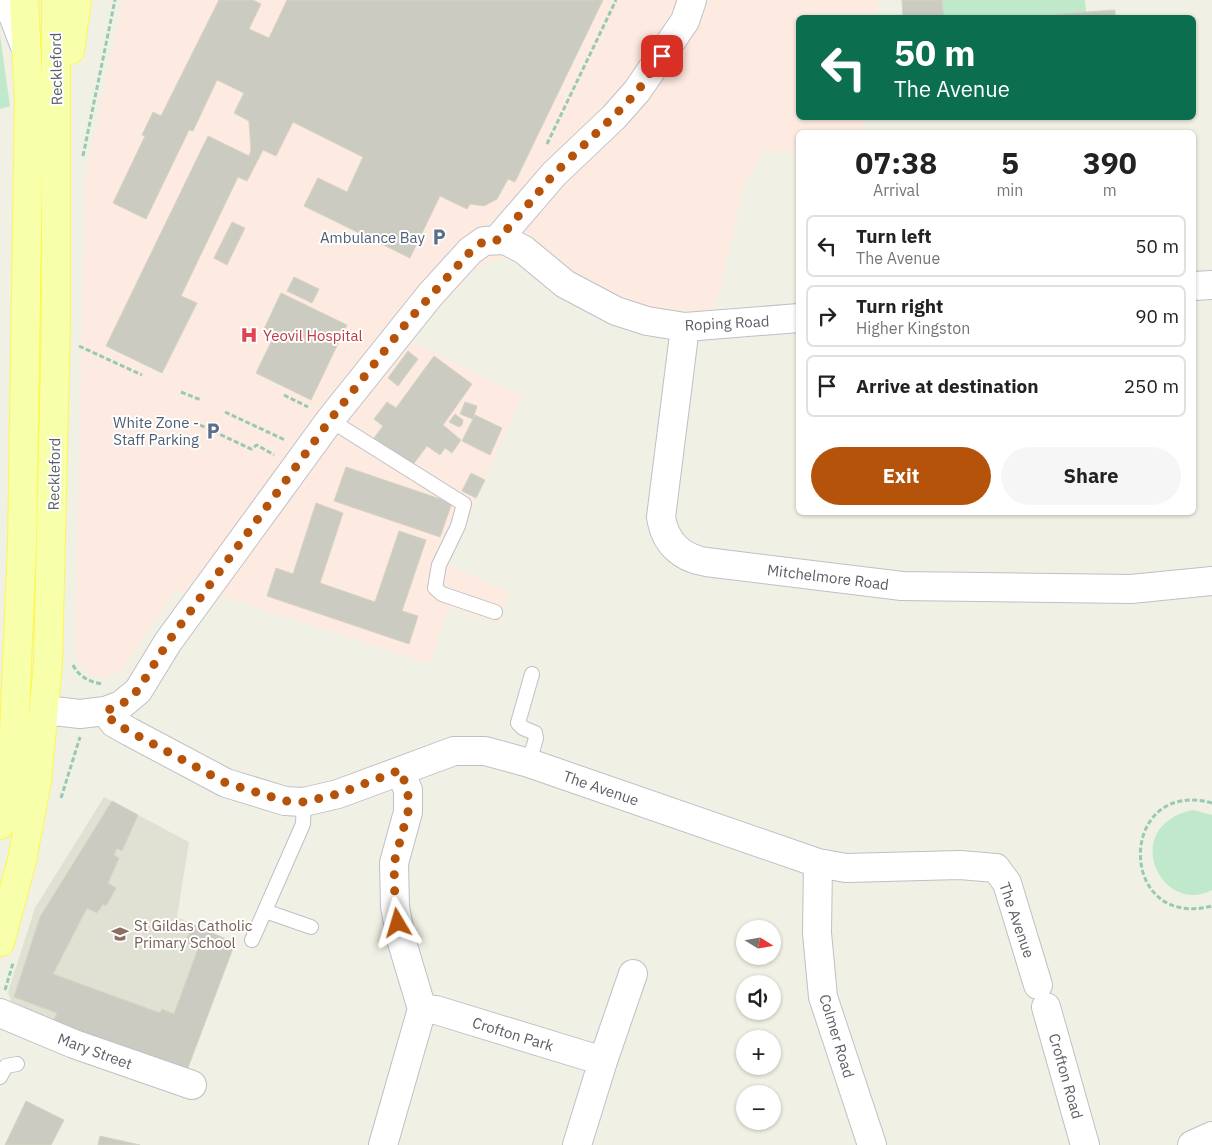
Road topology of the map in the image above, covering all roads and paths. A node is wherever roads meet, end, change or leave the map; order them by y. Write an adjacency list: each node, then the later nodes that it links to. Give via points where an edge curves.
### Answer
1 (7, 0): 8 (street, Reckleford)
2 (24, 0): 8 (main road, Reckleford)
3 (56, 0): 9 (main road, Reckleford)
4 (77, 0): 9 (main road)
5 (115, 0): 11 (path)
6 (616, 0): 10 (path)
7 (692, 0): 12 (street, via 685,21 637,92 554,174)
8 (28, 52): 33 (main road, Reckleford, via 18,684)
9 (57, 124): 32 (main road, Reckleford, via 53,516)
10 (546, 145)
11 (82, 161)
12 (498, 240): 16 (street, Roping Road, via 505,240 524,250 565,284 616,311 647,321); 23 (street, via 484,241 470,252)
13 (1212, 285): 14 (street)
14 (1196, 286)
15 (796, 318): 16 (street, Roping Road)
16 (685, 327): 27 (street, Mitchelmore Road, via 661,518 666,536 678,552 687,557 902,586 1131,588)
17 (76, 355): 18 (path, via 76,345)
18 (142, 375)
19 (181, 392): 21 (path)
20 (284, 395): 23 (path)
21 (201, 400)
22 (225, 412): 25 (path)
23 (320, 414): 28 (lane, via 464,504 458,526 439,565 435,588 442,594); 31 (street, via 138,690 121,705)
24 (200, 425): 26 (path, via 251,449 257,445)
25 (286, 440)
26 (274, 455)
27 (1212, 580)
28 (495, 612)
29 (69, 657): 31 (path, via 76,671)
30 (532, 674): 34 (lane, via 518,723 535,733)
31 (105, 698): 32 (street, via 80,714); 36 (street, The Avenue, via 114,723 226,783 285,801)
32 (45, 710): 44 (main road, Reckleford, via 36,789 22,860)
33 (7, 737): 38 (main road, Reckleford, via 9,778)
34 (529, 763): 35 (street, The Avenue, via 485,751 454,751); 39 (street, The Avenue)
35 (400, 770): 36 (street, The Avenue, via 338,794); 47 (street, via 408,790 408,805 394,863 395,906 401,939)
36 (304, 802): 41 (lane, via 304,824)
37 (1212, 803): 40 (path, via 1199,799 1180,801 1164,808 1150,821 1142,837 1139,855 1142,873 1151,889 1164,901 1181,908)
38 (0, 824)
39 (818, 863): 46 (street, The Avenue, via 846,868 960,864 996,868 1007,883); 56 (street, Colmer Road, via 817,933 823,996)
40 (1212, 906)
41 (265, 911): 42 (lane); 43 (lane)
42 (311, 927)
43 (252, 940)
44 (0, 942)
45 (632, 974): 49 (street)
46 (1042, 996): 57 (street, Crofton Road)
47 (422, 1009): 49 (street, Crofton Park, via 436,1010); 54 (street)
48 (0, 1013): 52 (street, Mary Street, via 74,1044)
49 (603, 1061): 55 (street)
50 (17, 1064): 51 (lane, via 6,1066)
51 (0, 1077)
52 (192, 1085)
53 (1212, 1136): 58 (street)
54 (384, 1145)
55 (577, 1145)
56 (872, 1145)
57 (1085, 1145)
58 (1192, 1145)

